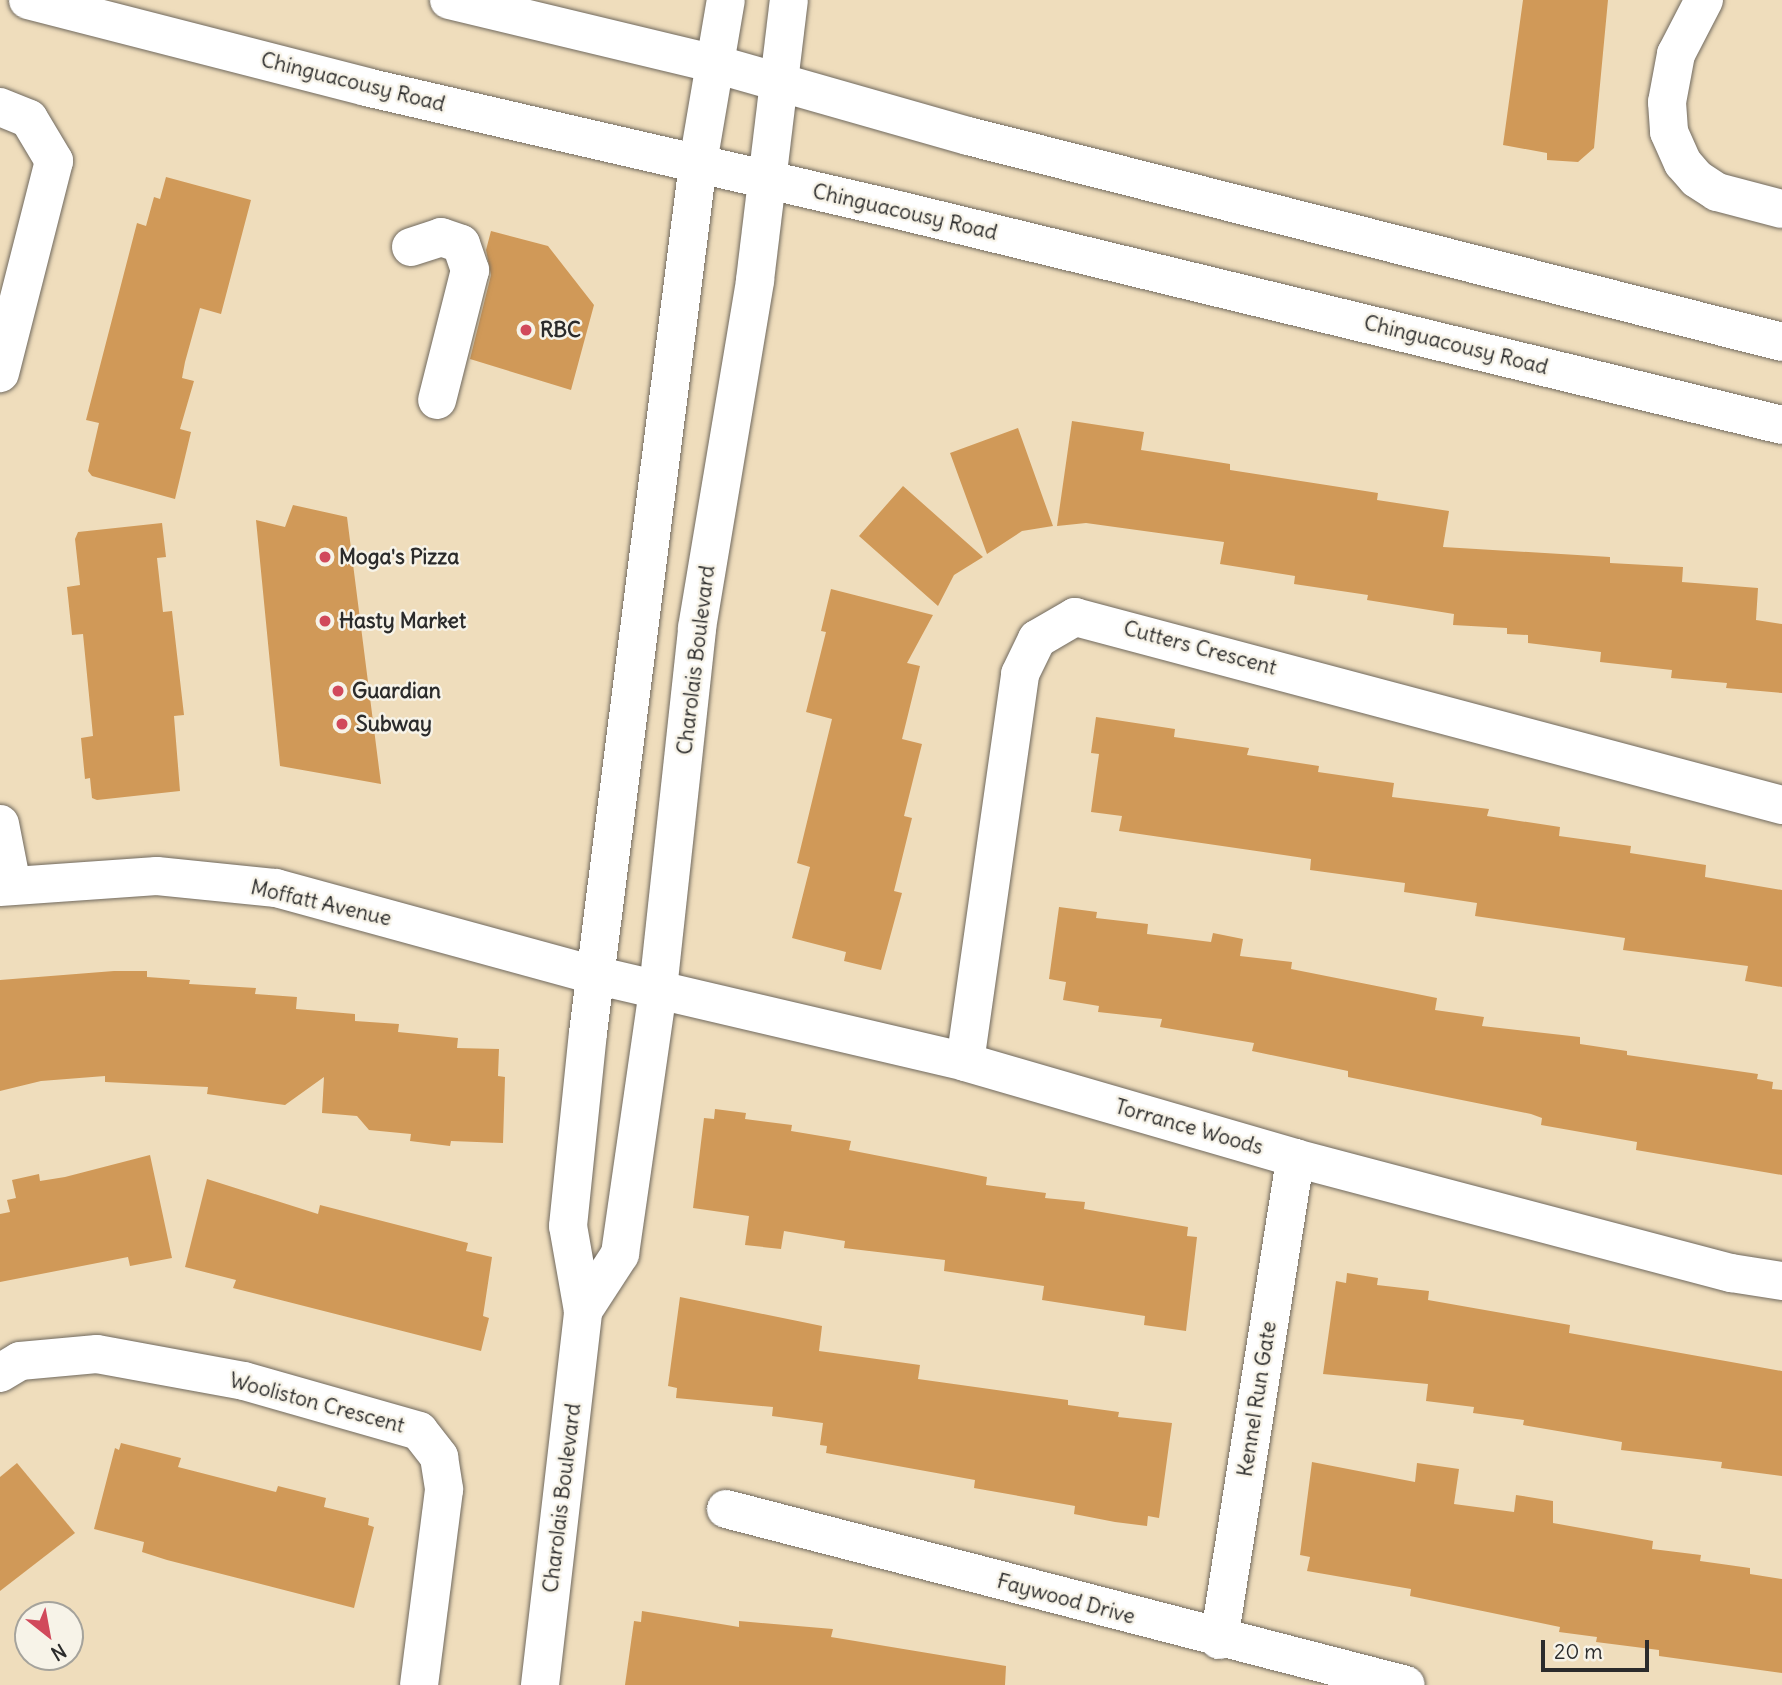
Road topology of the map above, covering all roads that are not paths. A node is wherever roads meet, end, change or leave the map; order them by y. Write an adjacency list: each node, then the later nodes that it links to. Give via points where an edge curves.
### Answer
1 (28, 0): 9 (street, Chinguacousy Road, via 366,87)
2 (449, 0): 6 (street)
3 (726, 0): 6 (street, Charolais Boulevard)
4 (789, 0): 7 (street, Charolais Boulevard)
5 (1704, 0): 11 (street, via 1676,54 1667,102 1669,132 1683,163 1697,179 1717,192)
6 (715, 64): 7 (street); 9 (street, Charolais Boulevard)
7 (779, 82): 10 (street, Charolais Boulevard); 13 (street, via 980,139)
8 (0, 107): 14 (street, via 29,119 54,161)
9 (698, 163): 10 (street, Chinguacousy Road); 20 (street, Charolais Boulevard)
10 (768, 179): 16 (street, Chinguacousy Road); 21 (street, Charolais Boulevard, via 697,628)
11 (1782, 209)
12 (411, 247): 15 (street, via 441,237 461,244 470,270)
13 (1782, 342)
14 (0, 373)
15 (437, 400)
16 (1782, 425)
17 (1782, 805): 22 (street, Cutters Crescent, via 1154,634 1075,617 1037,639 1020,674)
18 (0, 824): 19 (street)
19 (6, 886): 20 (street, Moffatt Avenue, via 157,876 276,888)
20 (595, 975): 21 (street, Torrance Woods); 25 (street, Charolais Boulevard, via 568,1226)
21 (658, 989): 22 (street, Torrance Woods); 25 (street, Charolais Boulevard, via 620,1254)
22 (965, 1062): 23 (street, Torrance Woods)
23 (1295, 1158): 24 (street, Torrance Woods, via 1731,1273); 28 (street, Kennel Run Gate)
24 (1782, 1281)
25 (583, 1311): 30 (street, Charolais Boulevard)
26 (0, 1373): 29 (street, Wooliston Crescent, via 20,1361 97,1354 244,1381 419,1431 439,1457 444,1490)
27 (726, 1510): 28 (street, Faywood Drive)
28 (1219, 1640): 31 (street, Faywood Drive)
29 (419, 1685)
30 (540, 1685)
31 (1406, 1685)

